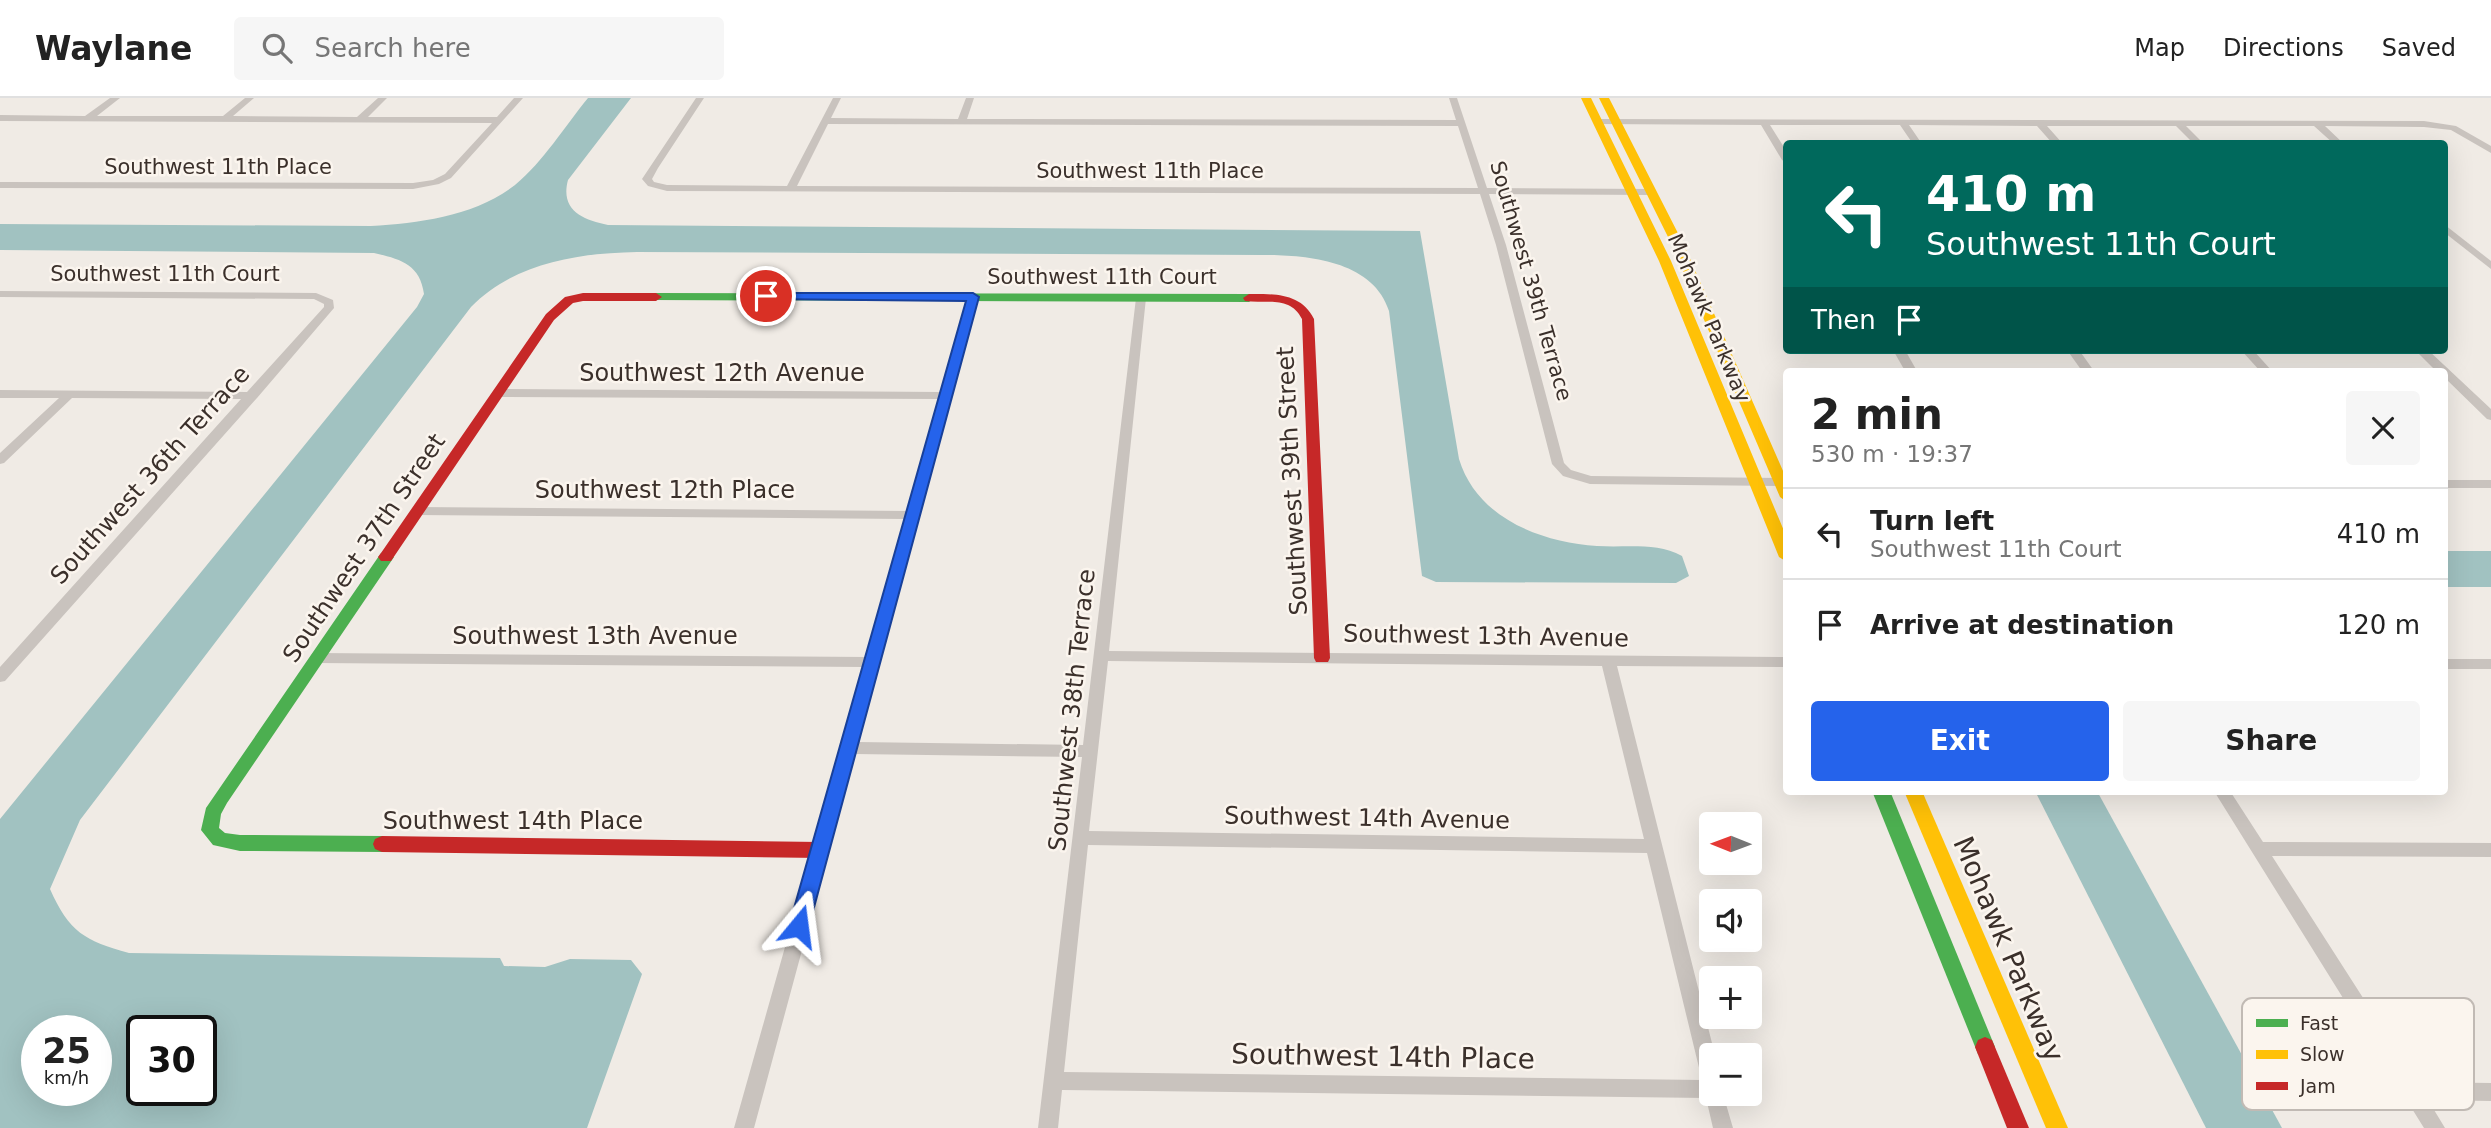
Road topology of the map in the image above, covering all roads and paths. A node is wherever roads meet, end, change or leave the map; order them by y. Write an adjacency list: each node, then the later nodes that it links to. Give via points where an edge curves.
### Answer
1 (116, 98): 12 (street)
2 (250, 98): 13 (street)
3 (383, 98): 14 (street)
4 (519, 98): 15 (street)
5 (701, 98): 33 (street, Southwest 11th Place, via 653,168 647,179 651,184 667,188)
6 (837, 98): 16 (street)
7 (970, 98): 17 (street)
8 (1454, 98): 21 (street, Southwest 39th Terrace)
9 (1586, 98): 18 (street, Mohawk Parkway)
10 (1604, 98): 19 (street, Mohawk Parkway)
11 (0, 118): 12 (street)
12 (88, 118): 13 (street)
13 (226, 118): 14 (street)
14 (360, 119): 15 (street)
15 (499, 120): 32 (street, Southwest 11th Place, via 448,176 413,187)
16 (825, 121): 17 (street); 33 (street)
17 (962, 121): 21 (street)
18 (1598, 122): 19 (street); 35 (street, Mohawk Parkway)
19 (1616, 122): 20 (street); 36 (street, Mohawk Parkway)
20 (1764, 122): 22 (street); 31 (street)
21 (1462, 123): 34 (street, Southwest 39th Terrace)
22 (1903, 123): 23 (street); 26 (street)
23 (2039, 123): 24 (street); 27 (street)
24 (2178, 123): 25 (street); 28 (street)
25 (2315, 123): 29 (street); 30 (street, via 2453,128)
26 (1915, 140)
27 (2055, 140)
28 (2196, 140)
29 (2335, 140)
30 (2491, 150)
31 (1783, 153)
32 (0, 185)
33 (791, 188): 34 (street, Southwest 11th Place)
34 (1483, 191): 35 (street, Southwest 11th Place); 57 (street, Southwest 39th Terrace, via 1558,464 1567,473 1590,480)
35 (1632, 192): 36 (street, Southwest 11th Place); 57 (street, Mohawk Parkway)
36 (1651, 192): 58 (street, Mohawk Parkway)
37 (2448, 230): 38 (street)
38 (2491, 265)
39 (0, 294): 43 (street, Southwest 11th Court, via 316,296)
40 (973, 297): 41 (street, Southwest 11th Court); 42 (street, Southwest 11th Court, via 611,295); 54 (street)
41 (1141, 298): 44 (street, Southwest 11th Court, via 1279,298); 64 (street, Southwest 38th Terrace)
42 (569, 300): 50 (street, Southwest 37th Street, via 556,309)
43 (329, 302): 53 (street, Southwest 36th Terrace, via 330,308)
44 (1299, 305): 66 (street, Southwest 39th Street, via 1308,319)
45 (2251, 354): 47 (street)
46 (2425, 354): 48 (street)
47 (2263, 368)
48 (2440, 368)
49 (2448, 376): 55 (street)
50 (498, 393): 54 (street, Southwest 12th Avenue); 61 (street, Southwest 37th Street)
51 (0, 394): 52 (street)
52 (70, 394): 53 (street); 56 (street)
53 (253, 396): 72 (street, Southwest 36th Terrace)
54 (945, 396): 62 (street)
55 (2491, 416)
56 (0, 460)
57 (1755, 482): 58 (street); 63 (street, Mohawk Parkway)
58 (1783, 482)
59 (2448, 484): 60 (street)
60 (2491, 484)
61 (417, 511): 62 (street, Southwest 12th Place); 65 (street, Southwest 37th Street)
62 (912, 515): 68 (street)
63 (1783, 548)
64 (1100, 656): 66 (street, Southwest 13th Avenue); 74 (street, Southwest 38th Terrace)
65 (317, 658): 68 (street, Southwest 13th Avenue); 78 (street, Southwest 37th Street, via 220,798)
66 (1322, 658): 67 (street, Southwest 13th Avenue)
67 (1608, 660): 69 (street, Southwest 13th Avenue); 80 (street)
68 (872, 662): 73 (street)
69 (1783, 662)
70 (2448, 664): 71 (street)
71 (2491, 664)
72 (0, 677)
73 (849, 748): 74 (street); 82 (street)
74 (1089, 751): 79 (street, Southwest 38th Terrace)
75 (1883, 795): 93 (street)
76 (1915, 795): 94 (street, Mohawk Parkway)
77 (2225, 795): 81 (street)
78 (210, 830): 82 (street, Southwest 14th Place, via 220,840 240,843)
79 (1080, 838): 80 (street, Southwest 14th Avenue); 86 (street, Southwest 38th Terrace)
80 (1653, 846): 85 (street)
81 (2259, 849): 83 (street); 84 (street)
82 (820, 850): 90 (street)
83 (2491, 850)
84 (2353, 998)
85 (1702, 1043)
86 (1054, 1081): 87 (street, Southwest 14th Place); 91 (street, Southwest 38th Terrace)
87 (1699, 1089)
88 (1717, 1106): 92 (street)
89 (2424, 1110): 95 (street)
90 (744, 1128)
91 (1048, 1128)
92 (1723, 1128)
93 (2018, 1128)
94 (2057, 1128)
95 (2435, 1128)

